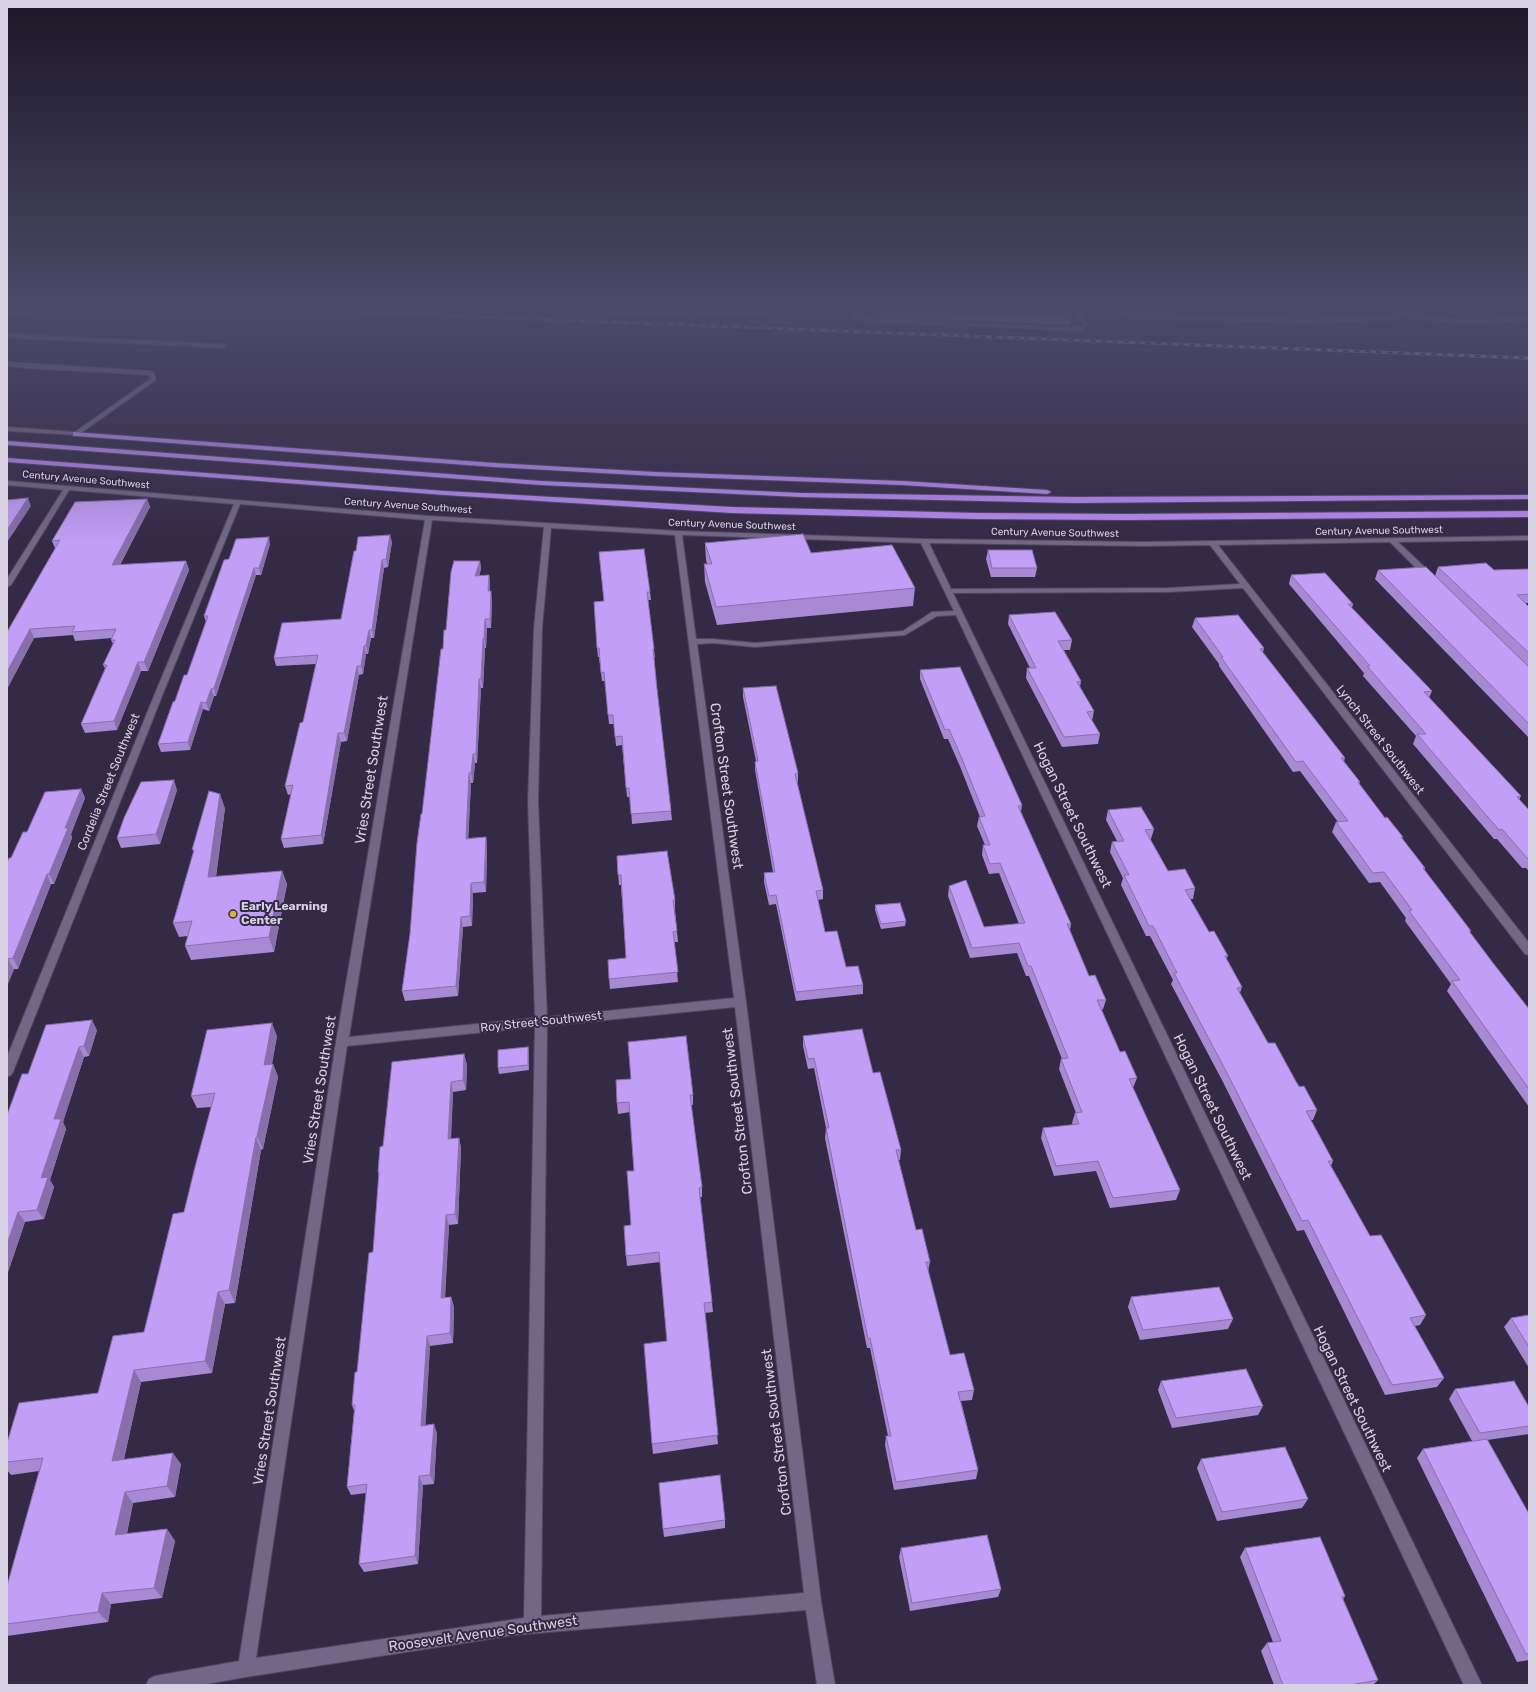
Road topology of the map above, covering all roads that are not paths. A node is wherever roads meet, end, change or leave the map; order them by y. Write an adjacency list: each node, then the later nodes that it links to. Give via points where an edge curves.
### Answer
1 (143, 387): 3 (street)
2 (7, 429): 3 (street)
3 (76, 434): 9 (highway, via 502,466 902,483)
4 (7, 443): 9 (highway, via 656,489 955,499)
5 (7, 460): 11 (highway, via 460,494 732,510 1104,517)
6 (7, 483): 7 (street, Century Avenue Southwest)
7 (67, 488): 10 (street, Century Avenue Southwest); 19 (street)
8 (1529, 497): 9 (highway)
9 (1182, 500)
10 (238, 502): 12 (street, Century Avenue Southwest); 29 (street, Cordelia Street Southwest)
11 (1529, 514)
12 (429, 518): 13 (street, Century Avenue Southwest); 28 (street, Vries Street Southwest)
13 (548, 525): 14 (street, Century Avenue Southwest); 27 (street, via 538,628 533,801)
14 (678, 533): 16 (street, Century Avenue Southwest); 24 (street, Crofton Street Southwest)
15 (1529, 538): 17 (street, Century Avenue Southwest)
16 (924, 541): 18 (street, Century Avenue Southwest); 22 (street, Hogan Street Southwest)
17 (1393, 541): 18 (street, Century Avenue Southwest); 20 (street)
18 (1213, 544): 21 (street, Lynch Street Southwest)
19 (7, 585)
20 (1438, 585)
21 (1245, 586): 22 (street, via 1168,590); 25 (street, Lynch Street Southwest)
22 (948, 591): 23 (street, Hogan Street Southwest)
23 (958, 613): 24 (street, via 935,614 906,633 755,645); 35 (street, Hogan Street Southwest)
24 (692, 642): 26 (street, Crofton Street Southwest)
25 (1529, 951)
26 (740, 1002): 27 (street, Roy Street Southwest); 30 (street, Crofton Street Southwest)
27 (541, 1022): 28 (street, Roy Street Southwest); 31 (street)
28 (342, 1042): 32 (street, Vries Street Southwest)
29 (7, 1072)
30 (813, 1601): 31 (street, Roosevelt Avenue Southwest); 34 (street, Crofton Street Southwest)
31 (532, 1625): 32 (street, Roosevelt Avenue Southwest)
32 (246, 1668): 33 (street, Roosevelt Avenue Southwest)
33 (155, 1685)
34 (826, 1685)
35 (1473, 1685)

